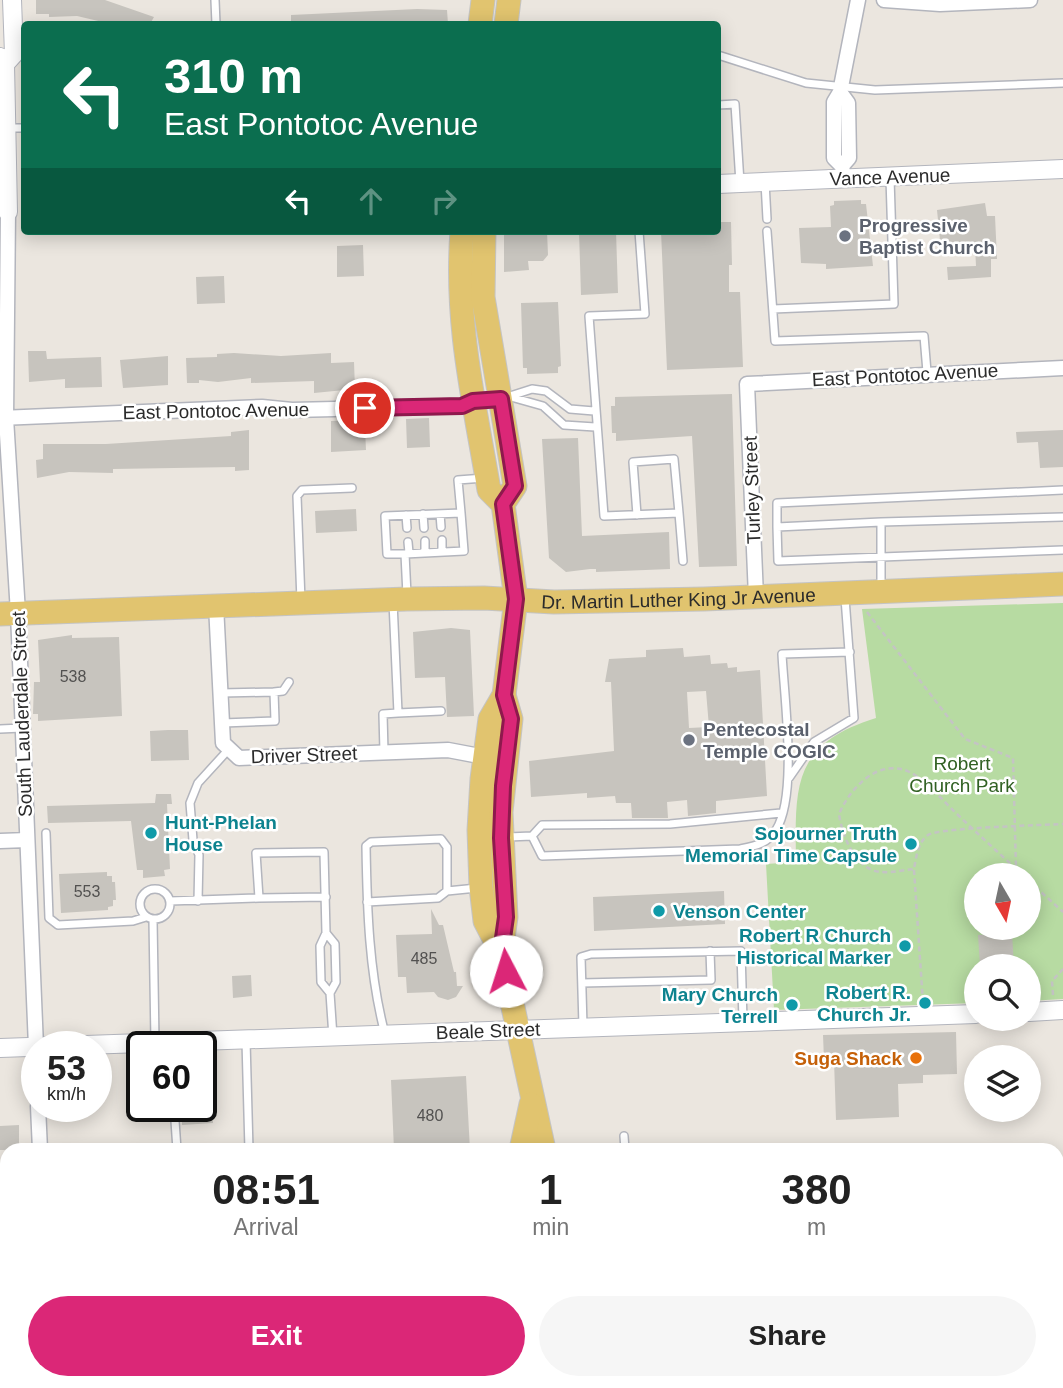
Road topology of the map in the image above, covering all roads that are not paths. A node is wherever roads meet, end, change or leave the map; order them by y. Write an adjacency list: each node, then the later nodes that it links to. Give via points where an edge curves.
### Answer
1 (12, 0): 13 (street, South Lauderdale Street, via 14,54)
2 (215, 0): 9 (lane)
3 (483, 0): 10 (main road)
4 (509, 0): 11 (main road)
5 (858, 0): 15 (street)
6 (884, 0): 7 (street, via 940,5)
7 (1013, 0): 8 (street)
8 (1030, 0)
9 (216, 21)
10 (480, 21)
11 (506, 21)
12 (721, 56): 15 (lane)
13 (2, 62): 17 (street, South Lauderdale Street)
14 (1063, 83): 15 (lane)
15 (841, 90): 19 (street, via 848,103 849,158)
16 (721, 105): 22 (lane, via 735,104)
17 (17, 128): 24 (street, South Lauderdale Street)
18 (1063, 169): 20 (street, Vance Avenue)
19 (843, 172): 20 (street, Vance Avenue); 21 (street, Vance Avenue)
20 (890, 177): 30 (lane, via 894,304)
21 (765, 182): 22 (street, Vance Avenue); 25 (lane)
22 (740, 183): 23 (street, Vance Avenue)
23 (721, 184)
24 (11, 212): 37 (street, South Lauderdale Street)
25 (767, 219)
26 (767, 231): 30 (lane)
27 (462, 235): 35 (main road, via 459,300)
28 (484, 235): 34 (main road, via 483,297)
29 (639, 235): 36 (lane, via 645,314 589,316)
30 (773, 309): 32 (lane, via 775,341 924,336)
31 (1063, 368): 32 (street, East Pontotoc Avenue)
32 (927, 372): 33 (street, East Pontotoc Avenue)
33 (747, 384): 67 (street, Turley Street)
34 (506, 398): 35 (lane); 36 (lane, via 532,389 546,391 570,409); 38 (lane, via 542,406 564,425); 42 (main road, via 515,486)
35 (473, 401): 37 (street, East Pontotoc Avenue, via 449,406 262,407); 39 (main road)
36 (594, 411): 38 (lane)
37 (3, 418): 72 (street, South Lauderdale Street)
38 (595, 427): 48 (lane, via 604,516)
39 (486, 477): 42 (main road, via 489,490); 44 (lane, via 458,480)
40 (352, 488): 70 (lane, via 302,490 297,496)
41 (1063, 490): 52 (lane, via 777,503)
42 (503, 504): 69 (main road)
43 (440, 513): 44 (lane); 46 (lane); 51 (lane)
44 (461, 513): 59 (lane, via 464,551)
45 (679, 513): 48 (lane); 48 (lane, via 674,460 633,462); 63 (lane)
46 (423, 514): 47 (lane); 54 (lane)
47 (407, 515): 53 (lane); 60 (lane, via 385,516 387,554)
48 (637, 515)
49 (1063, 517): 50 (lane)
50 (881, 522): 52 (lane); 62 (lane)
51 (441, 527)
52 (777, 527): 62 (lane, via 778,561)
53 (407, 528)
54 (424, 528)
55 (442, 540): 59 (lane)
56 (425, 541): 61 (lane)
57 (408, 542): 60 (lane)
58 (1063, 550): 62 (lane)
59 (442, 552): 61 (lane)
60 (407, 553): 61 (lane); 68 (lane)
61 (425, 553)
62 (882, 555): 65 (lane)
63 (683, 561)
64 (1063, 584): 65 (main road, Dr. Martin Luther King Jr Avenue)
65 (881, 592): 66 (main road, Dr. Martin Luther King Jr Avenue)
66 (845, 593): 67 (main road, Dr. Martin Luther King Jr Avenue); 73 (lane)
67 (756, 597): 69 (main road, Dr. Martin Luther King Jr Avenue, via 554,603)
68 (400, 599): 69 (main road, Dr. Martin Luther King Jr Avenue); 70 (main road, Dr. Martin Luther King Jr Avenue); 79 (lane)
69 (516, 599): 77 (main road)
70 (301, 602): 71 (main road, Dr. Martin Luther King Jr Avenue)
71 (216, 605): 72 (main road, Dr. Martin Luther King Jr Avenue); 76 (street, Driver Street)
72 (9, 613): 81 (street, South Lauderdale Street)
73 (850, 652): 86 (lane, via 854,718 814,743); 86 (lane, via 782,654)
74 (289, 682): 75 (lane, via 284,691)
75 (274, 692): 76 (lane); 80 (lane, via 275,721)
76 (222, 693): 80 (street, Driver Street)
77 (504, 695): 85 (main road, via 490,719); 90 (main road, via 511,719)
78 (441, 711): 79 (lane)
79 (398, 713): 84 (lane, via 383,714)
80 (223, 723): 83 (street, Driver Street, via 223,743)
81 (23, 728): 82 (lane); 91 (street, South Lauderdale Street)
82 (0, 729)
83 (229, 749): 84 (street, Driver Street, via 239,758); 98 (lane, via 198,783 190,803 199,855)
84 (384, 752): 85 (street, Driver Street, via 448,750)
85 (485, 757): 93 (main road, via 479,831)
86 (789, 778): 87 (lane)
87 (781, 813): 89 (lane, via 670,824 542,825); 89 (lane, via 777,828 762,844 740,849 542,856)
88 (46, 832): 100 (lane, via 49,918 58,925)
89 (532, 836): 90 (lane)
90 (501, 838): 103 (main road, via 506,917)
91 (27, 840): 92 (street); 116 (street, South Lauderdale Street)
92 (0, 841)
93 (481, 887): 94 (lane); 103 (main road, via 485,921)
94 (447, 891): 99 (lane, via 438,898); 99 (lane, via 447,847 441,839 371,842 366,846)
95 (326, 897): 96 (lane); 96 (lane, via 324,852 256,853); 101 (lane)
96 (259, 898): 98 (lane)
97 (170, 901): 98 (lane); 100 (lane, via 167,914); 100 (lane, via 162,891 148,890 139,902)
98 (198, 901)
99 (367, 902): 118 (lane)
100 (149, 918): 117 (lane)
101 (326, 933): 104 (lane, via 335,944); 105 (lane, via 320,946)
102 (710, 951): 106 (lane, via 591,954 581,957); 106 (lane, via 711,980); 112 (lane, via 741,951)
103 (501, 952): 115 (main road)
104 (335, 962): 105 (lane); 107 (lane, via 336,982)
105 (321, 963): 107 (lane, via 321,982)
106 (582, 983): 114 (lane)
107 (330, 993): 119 (lane)
108 (1058, 1003): 109 (street)
109 (1041, 1010)
110 (1041, 1014): 113 (street)
111 (964, 1015): 112 (street, Beale Street)
112 (743, 1022): 114 (street, Beale Street)
113 (1063, 1022)
114 (583, 1028): 115 (street, Beale Street)
115 (519, 1030): 118 (street, Beale Street); 124 (main road)
116 (35, 1031)
117 (164, 1031)
118 (385, 1034): 119 (street, Beale Street)
119 (333, 1037): 120 (street, Beale Street)
120 (246, 1040): 121 (street, Beale Street); 130 (lane)
121 (217, 1041)
122 (21, 1047): 123 (street, Beale Street)
123 (0, 1048)
124 (533, 1094): 131 (main road); 132 (main road)
125 (39, 1122): 128 (street)
126 (175, 1122): 129 (lane)
127 (624, 1136): 133 (lane)
128 (40, 1143)
129 (177, 1143)
130 (249, 1143)
131 (522, 1143)
132 (543, 1143)
133 (624, 1143)

